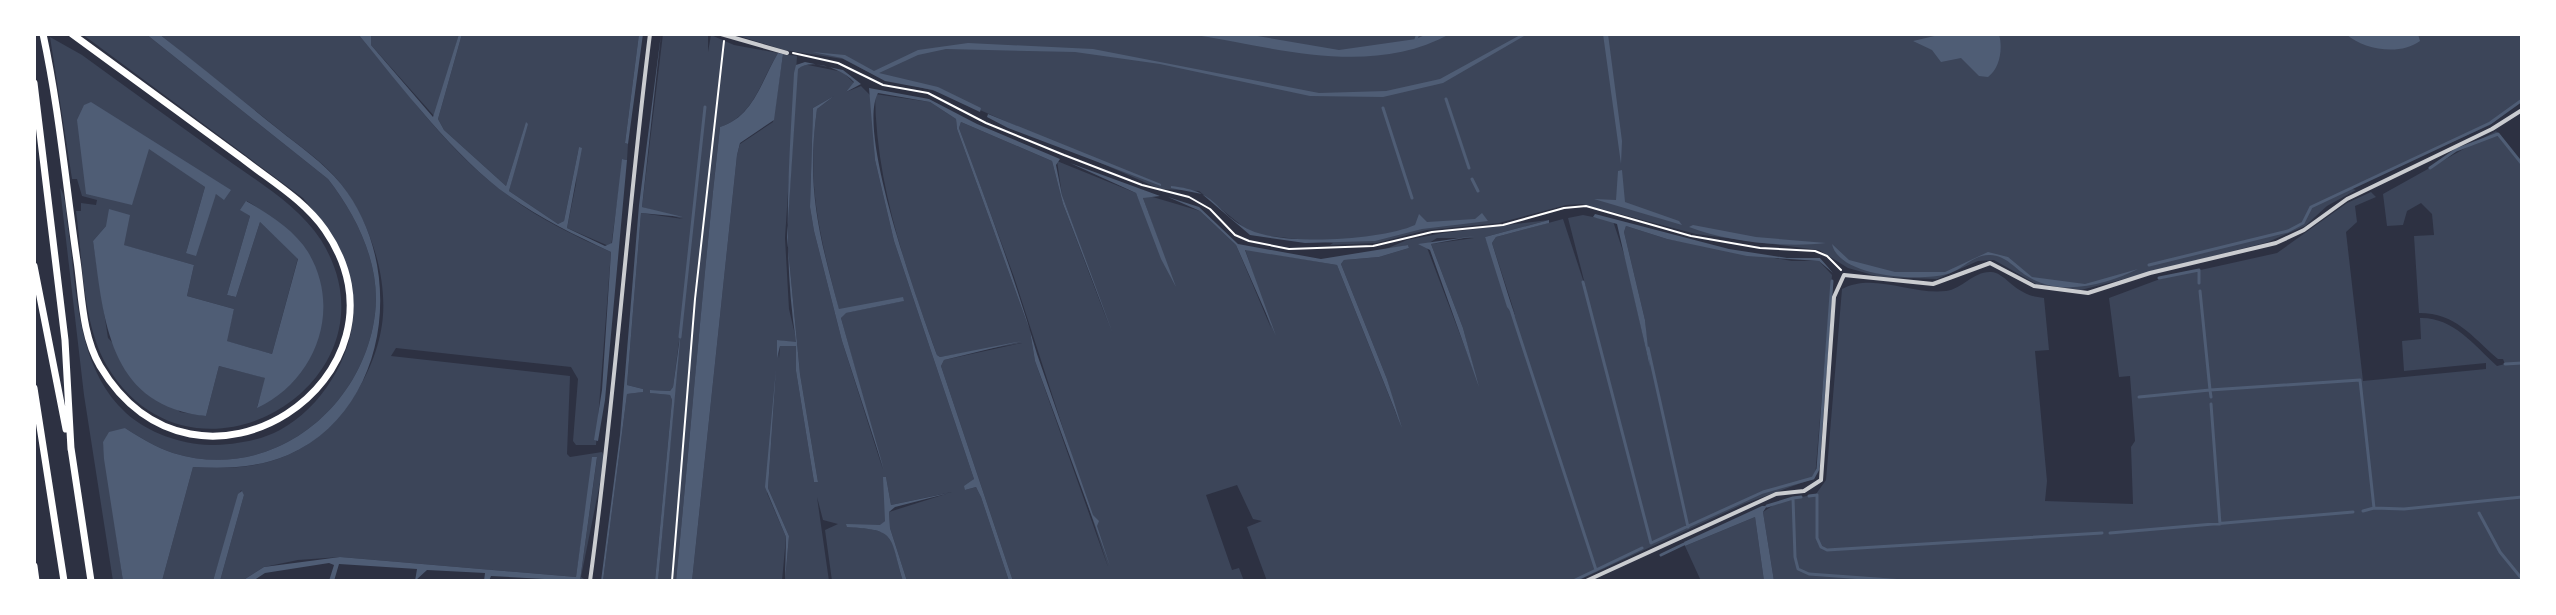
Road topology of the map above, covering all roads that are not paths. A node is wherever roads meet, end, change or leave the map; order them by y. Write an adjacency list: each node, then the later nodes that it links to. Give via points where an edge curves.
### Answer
1 (43, 34): 2 (highway, via 84,317 98,364 133,406 175,430 217,437 276,423 318,389 344,341 346,277 325,230 286,191)
2 (72, 34)
3 (650, 34): 17 (street)
4 (723, 35): 5 (street)
5 (787, 53)
6 (34, 83): 11 (highway, via 65,340)
7 (2522, 110): 18 (street, via 2342,202 2294,236 2096,292 2044,289 1990,263 1933,284 1844,275 1834,297 1821,480 1804,491 1776,494)
8 (34, 266): 11 (highway)
9 (34, 388): 12 (highway)
10 (34, 427): 12 (highway)
11 (71, 449): 16 (highway)
12 (44, 453): 15 (highway)
13 (34, 566): 14 (highway)
14 (36, 581)
15 (64, 581)
16 (91, 581)
17 (590, 581)
18 (1586, 581)

